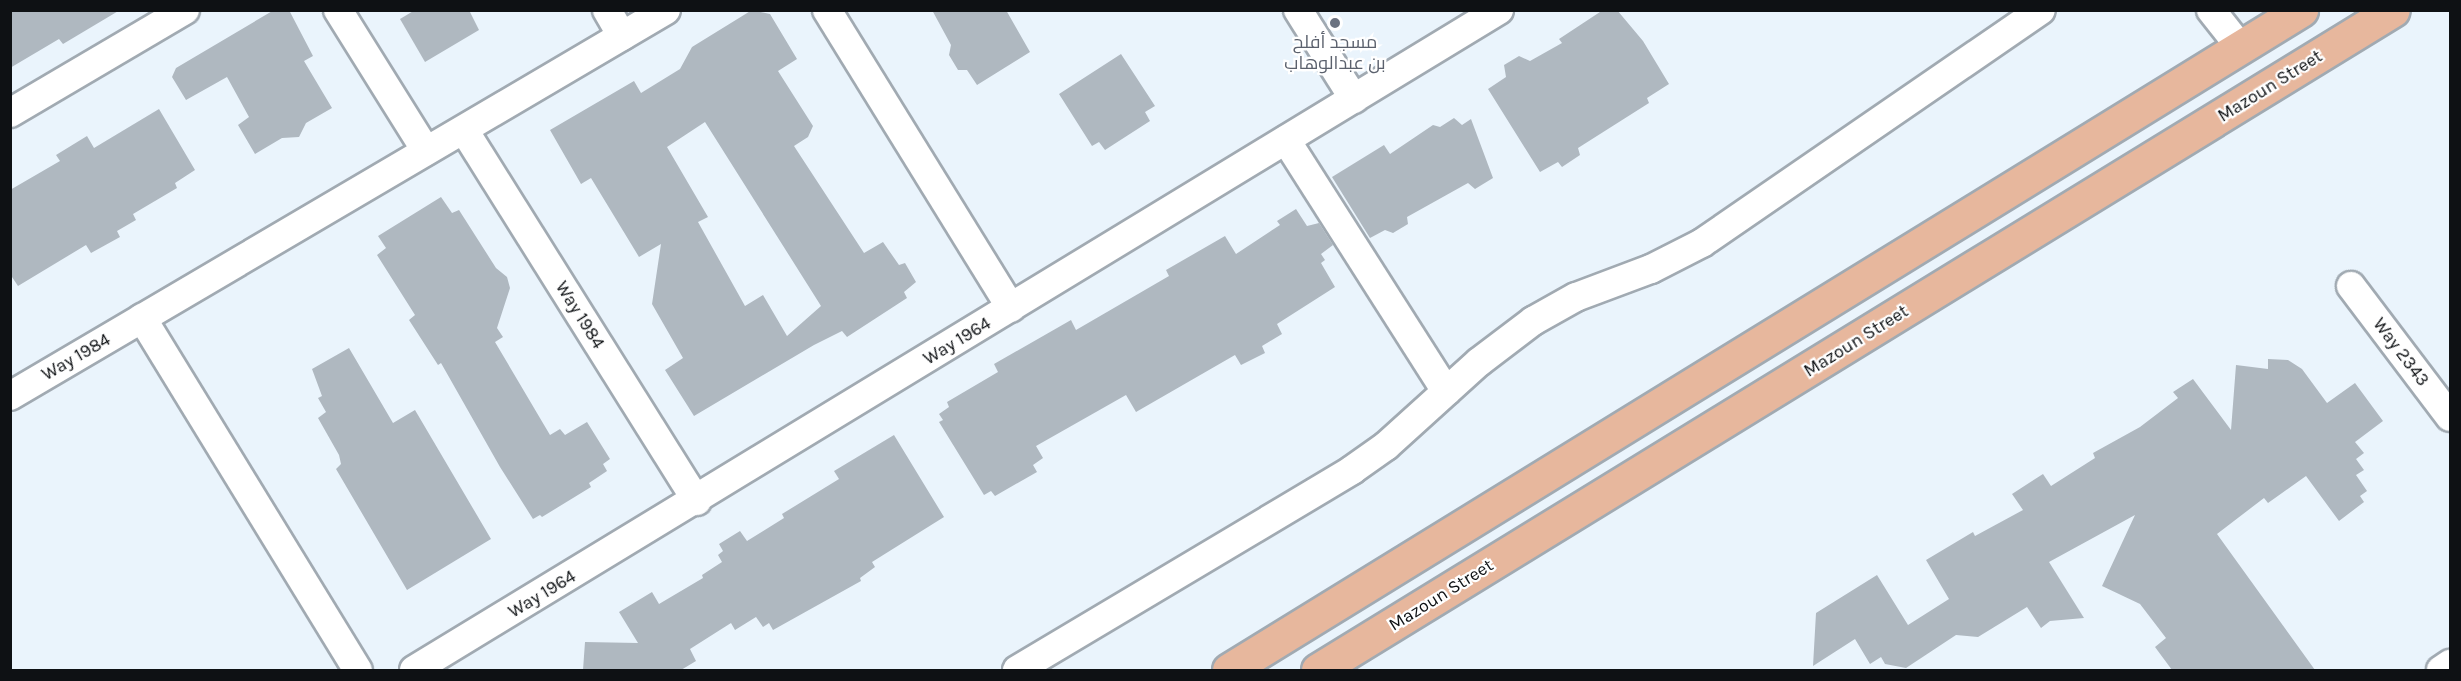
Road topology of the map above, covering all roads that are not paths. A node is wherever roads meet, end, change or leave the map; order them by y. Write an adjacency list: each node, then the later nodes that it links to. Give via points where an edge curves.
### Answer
1 (185, 10): 15 (street)
2 (338, 10): 18 (street)
3 (608, 10): 12 (street)
4 (666, 10): 12 (street, Way 1984)
5 (827, 10): 20 (street)
6 (1298, 10): 14 (street)
7 (1499, 10): 14 (street, Way 1964)
8 (2041, 10): 22 (street, via 1702,243 1651,269 1598,286 1554,308 1513,335)
9 (2211, 10): 13 (street)
10 (2301, 10): 13 (main road)
11 (2393, 10): 31 (main road, Mazoun Street)
12 (622, 36): 16 (street, Way 1984)
13 (2241, 48): 30 (main road)
14 (1354, 99): 17 (street, Way 1964)
15 (10, 113)
16 (464, 130): 18 (street, Way 1984); 25 (street, Way 1984)
17 (1286, 140): 20 (street, Way 1964); 22 (street)
18 (426, 151): 21 (street, Way 1984)
19 (2352, 286): 24 (street, Way 2343)
20 (1011, 308): 25 (street, Way 1964)
21 (142, 318): 23 (street, Way 1984); 27 (street)
22 (1446, 391): 29 (street, via 1417,420 1352,470)
23 (10, 396)
24 (2451, 417)
25 (697, 501): 28 (street, Way 1964)
26 (2451, 664): 32 (street)
27 (358, 670)
28 (414, 670)
29 (1017, 670)
30 (1229, 670)
31 (1318, 670)
32 (2441, 670)

